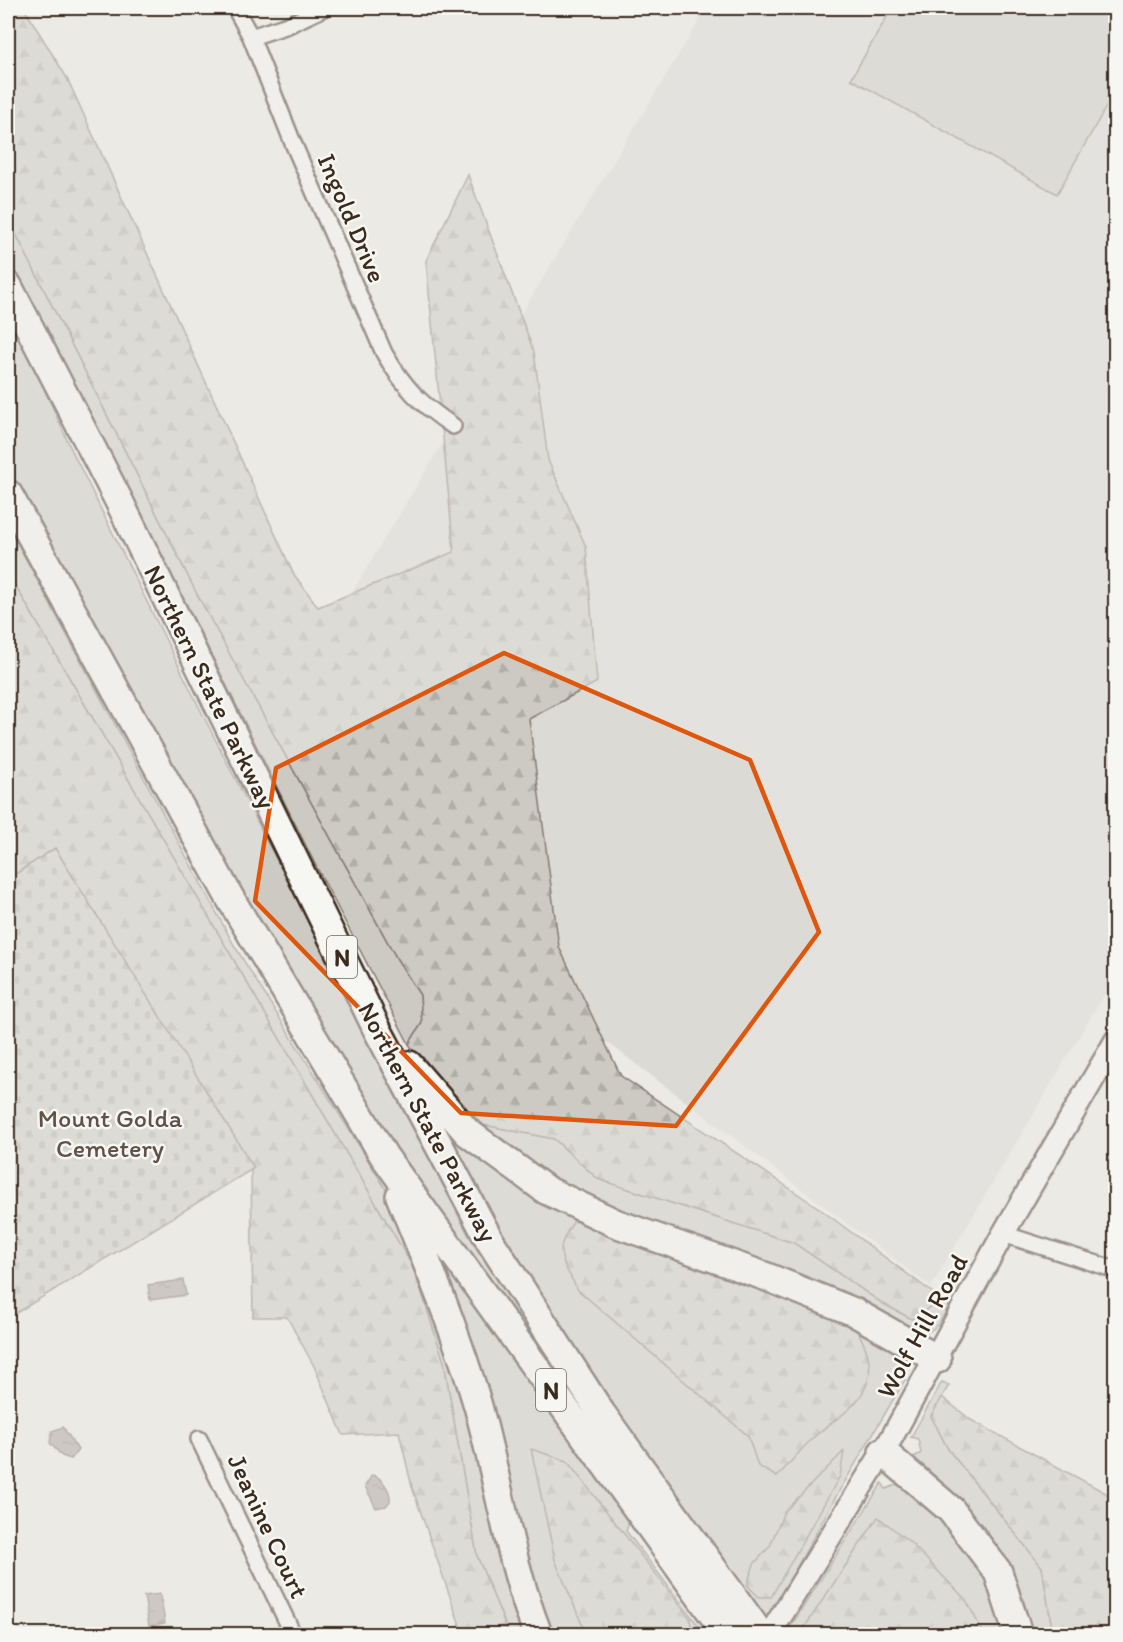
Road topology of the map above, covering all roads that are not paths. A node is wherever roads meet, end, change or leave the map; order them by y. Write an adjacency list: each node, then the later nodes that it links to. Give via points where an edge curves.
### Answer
1 (235, 8): 3 (street, Ingold Drive)
2 (324, 8): 3 (street)
3 (252, 37): 5 (street, Ingold Drive, via 293,143 384,353 403,386)
4 (8, 286): 7 (highway, Northern State Parkway / N, via 119,501)
5 (453, 426)
6 (8, 494): 9 (highway, Northern State Parkway / N, via 230,898)
7 (377, 1029): 12 (highway, via 467,1132 546,1190 615,1223 854,1312); 18 (highway, Northern State Parkway / N, via 490,1241 601,1413)
8 (1116, 1040): 10 (street, Wolf Hill Road)
9 (384, 1156): 15 (highway, Northern State Parkway / N); 17 (highway, via 450,1321 478,1406 507,1532)
10 (1003, 1234): 11 (street); 12 (street, Wolf Hill Road)
11 (1116, 1270)
12 (937, 1359): 14 (street, Wolf Hill Road)
13 (199, 1439): 16 (street, Jeanine Court)
14 (883, 1452): 19 (street, Wolf Hill Road); 20 (highway, via 951,1510 998,1572)
15 (723, 1629)
16 (292, 1635)
17 (538, 1635)
18 (760, 1635)
19 (770, 1635)
20 (1018, 1635)

